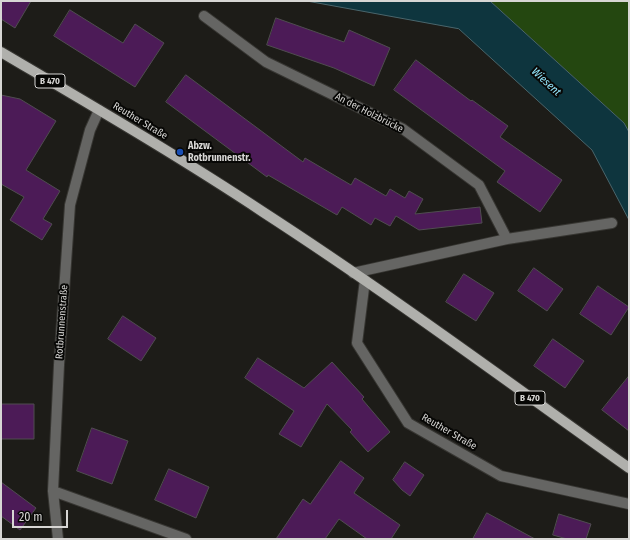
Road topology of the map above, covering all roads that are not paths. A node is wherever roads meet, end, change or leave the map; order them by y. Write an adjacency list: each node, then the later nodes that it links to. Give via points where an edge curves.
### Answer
1 (204, 16): 5 (street, An der Holzbrücke, via 266,62 403,129 479,185)
2 (1, 52): 3 (main road, Reuther Straße / B 470)
3 (99, 110): 6 (main road, Reuther Straße / B 470, via 263,212); 9 (street, Rotbrunnenstraße, via 90,130 70,205)
4 (612, 223): 5 (street)
5 (507, 239): 6 (street)
6 (353, 274): 7 (main road, Reuther Straße / B 470)
7 (365, 280): 8 (main road, Reuther Straße / B 470); 10 (street, Reuther Straße, via 356,343 408,423 501,476)
8 (629, 468)
9 (53, 491): 11 (street, Rotbrunnenstraße); 12 (street)
10 (629, 504)
11 (58, 539)
12 (186, 539)

